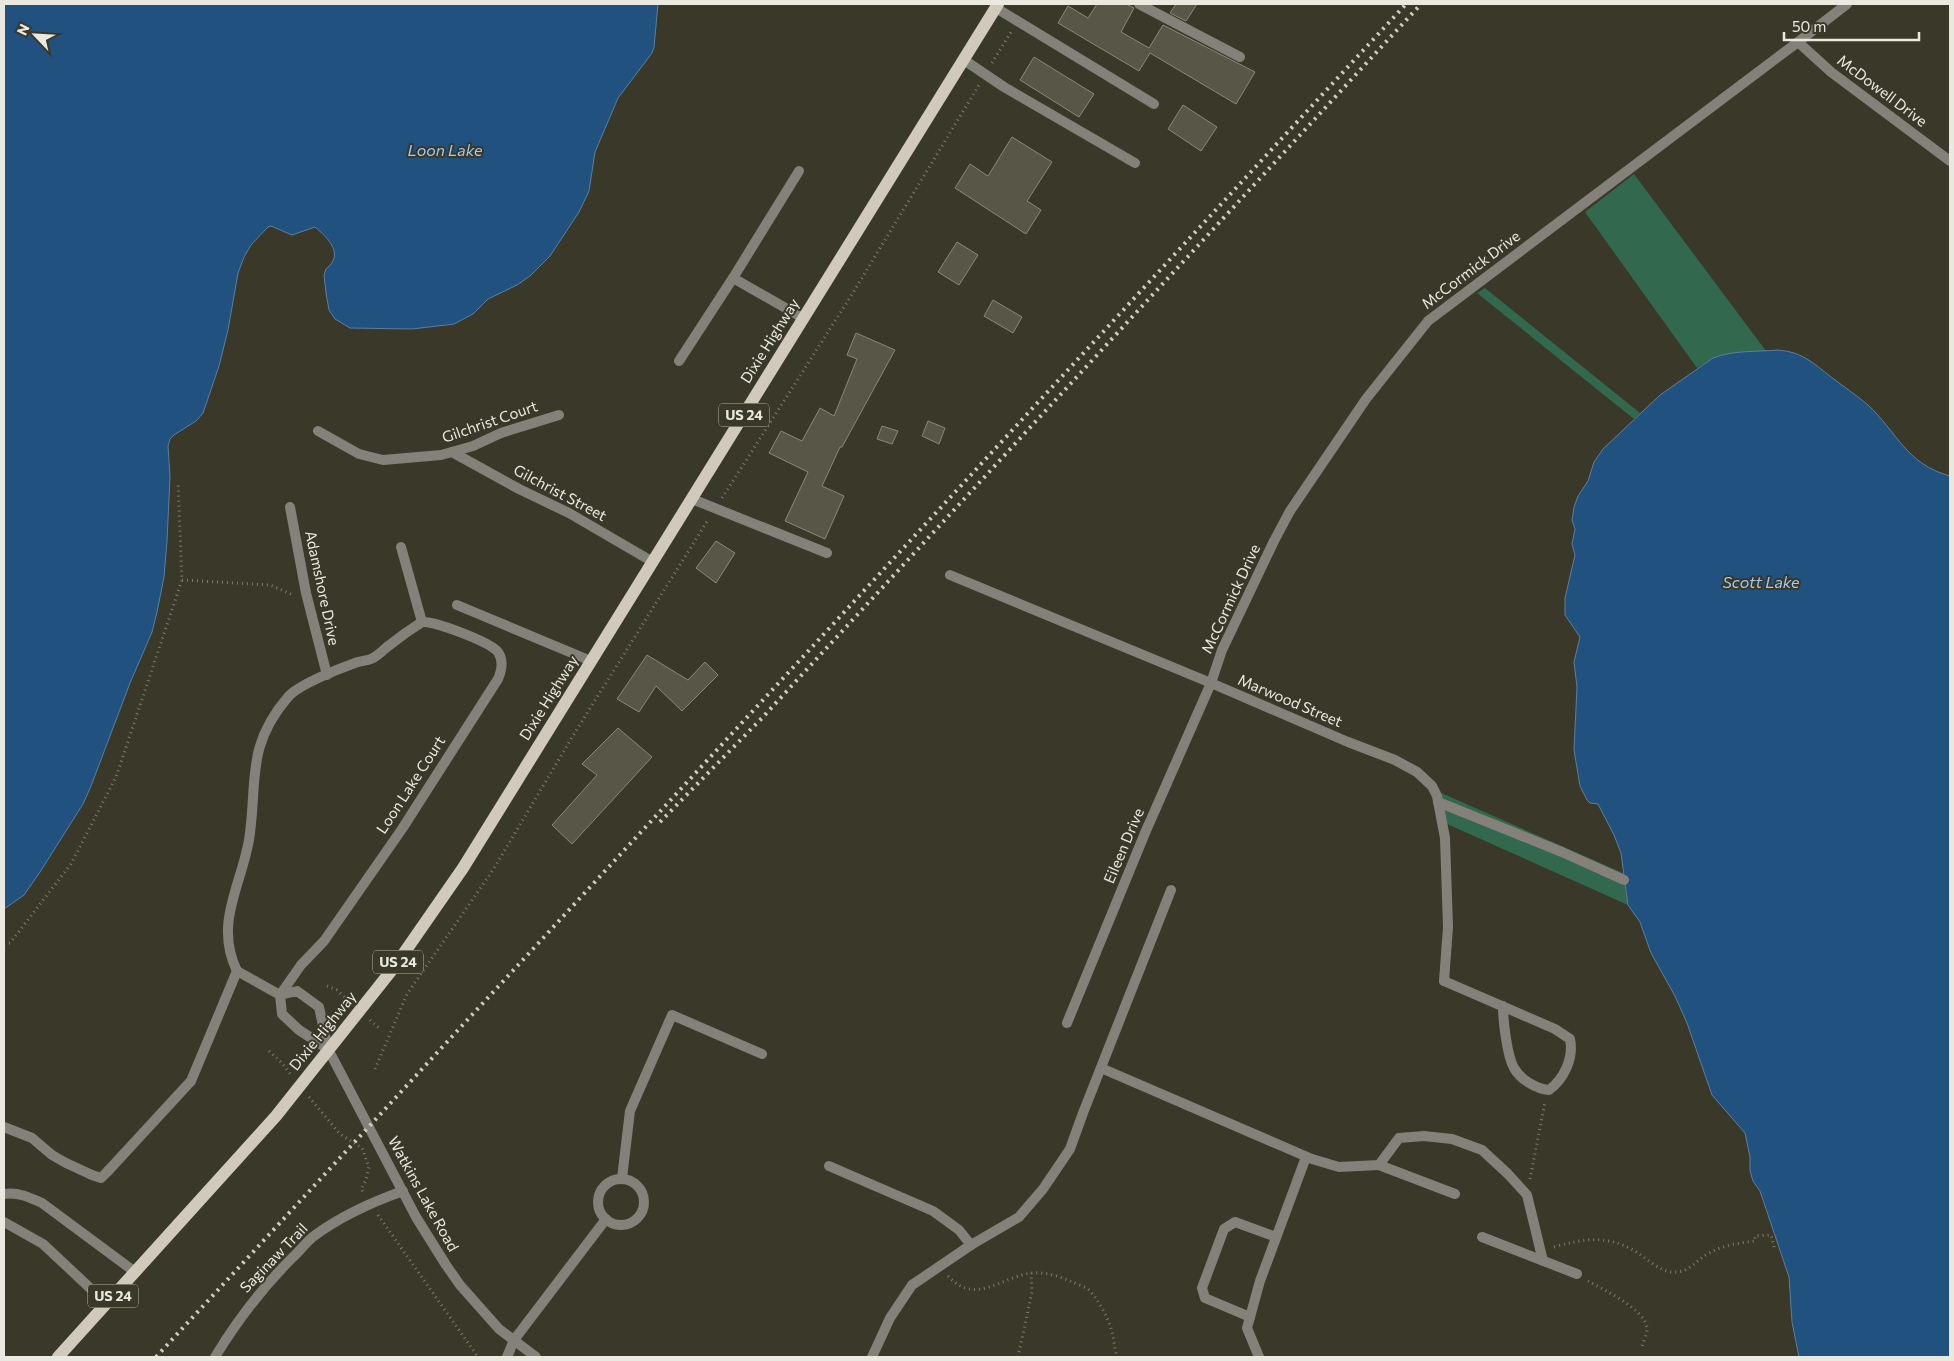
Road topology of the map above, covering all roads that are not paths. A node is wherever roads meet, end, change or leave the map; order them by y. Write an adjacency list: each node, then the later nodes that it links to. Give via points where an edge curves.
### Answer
1 (1140, 4): 5 (street)
2 (1847, 4): 4 (street, McCormick Drive)
3 (997, 6): 6 (main road, Dixie Highway / US 24); 7 (street)
4 (1798, 42): 8 (street, McDowell Drive, via 1831,72); 27 (street, McCormick Drive, via 1428,321 1366,399 1290,511 1222,650)
5 (1240, 57)
6 (964, 60): 9 (street); 12 (main road, Dixie Highway / US 24)
7 (1154, 104)
8 (1950, 161)
9 (1134, 163)
10 (799, 170): 11 (street)
11 (733, 278): 12 (street); 13 (street)
12 (803, 318): 17 (main road, Dixie Highway / US 24)
13 (678, 361)
14 (559, 415): 16 (street, Gilchrist Court)
15 (318, 431): 16 (street, Gilchrist Court, via 359,454 383,460)
16 (452, 452): 21 (street, Gilchrist Street, via 569,513)
17 (692, 499): 20 (street); 21 (main road, Dixie Highway / US 24)
18 (290, 507): 26 (street, Adamshore Drive, via 307,601)
19 (401, 546): 24 (street)
20 (827, 553)
21 (653, 562): 25 (main road, Dixie Highway / US 24)
22 (950, 576): 27 (street, Marwood Street)
23 (457, 605): 25 (street)
24 (422, 622): 26 (street, via 374,658); 32 (street, Loon Lake Court, via 449,628 489,646 502,660 502,669 402,829 324,941 301,965)
25 (591, 661): 35 (main road, Dixie Highway / US 24, via 463,868 395,966)
26 (327, 675): 31 (street, via 289,695 269,723 258,750 249,838 229,913 227,939)
27 (1211, 683): 28 (street, Marwood Street, via 1395,760 1432,786); 34 (street, Eileen Drive)
28 (1438, 802): 29 (street); 33 (street, Marwood Street, via 1446,838 1448,891 1444,981)
29 (1624, 880)
30 (1171, 890): 37 (street)
31 (237, 971): 32 (street, Watkins Lake Road); 38 (street, via 191,1081 101,1178 52,1155 32,1138)
32 (280, 995): 35 (street, Watkins Lake Road, via 282,1014); 35 (street, Watkins Lake Road, via 297,991 319,1006)
33 (1503, 1006): 33 (street, via 1570,1039 1571,1057 1559,1082 1549,1090 1541,1090 1514,1068 1503,1023)
34 (1067, 1022)
35 (328, 1049): 43 (street, Watkins Lake Road); 52 (main road, Dixie Highway / US 24, via 276,1116)
36 (762, 1054): 42 (street, via 672,1015 630,1111)
37 (1101, 1068): 39 (street); 50 (street, via 1070,1149 1044,1189 1019,1217)
38 (4, 1127)
39 (1306, 1157): 40 (street, via 1339,1167); 48 (street)
40 (1380, 1165): 45 (street); 51 (street, via 1399,1138 1452,1139 1482,1150 1527,1195)
41 (829, 1166): 50 (street, via 933,1211 959,1230)
42 (622, 1178): 46 (street, via 607,1184 598,1197 598,1205); 46 (street, via 642,1190 643,1212 626,1225 619,1226)
43 (403, 1191): 56 (street, Watkins Lake Road, via 446,1265 499,1329); 58 (street, Saginaw Trail, via 370,1203 314,1237 254,1298)
44 (4, 1194): 52 (street, via 27,1196 42,1203)
45 (1455, 1194)
46 (606, 1219): 56 (street)
47 (4, 1222): 54 (street, via 43,1244)
48 (1276, 1237): 55 (street); 55 (street, via 1235,1222 1224,1229 1202,1288 1205,1298)
49 (1482, 1237): 51 (street)
50 (971, 1245): 61 (street, via 912,1285 890,1318)
51 (1542, 1256): 53 (street)
52 (135, 1272): 54 (main road, Dixie Highway / US 24)
53 (1577, 1274)
54 (106, 1303): 57 (main road, Dixie Highway / US 24)
55 (1250, 1317): 62 (street, via 1247,1328)
56 (514, 1340): 59 (street); 60 (street, Watkins Lake Road)
57 (58, 1357)
58 (215, 1357)
59 (507, 1357)
60 (536, 1357)
61 (872, 1357)
62 (1259, 1357)

